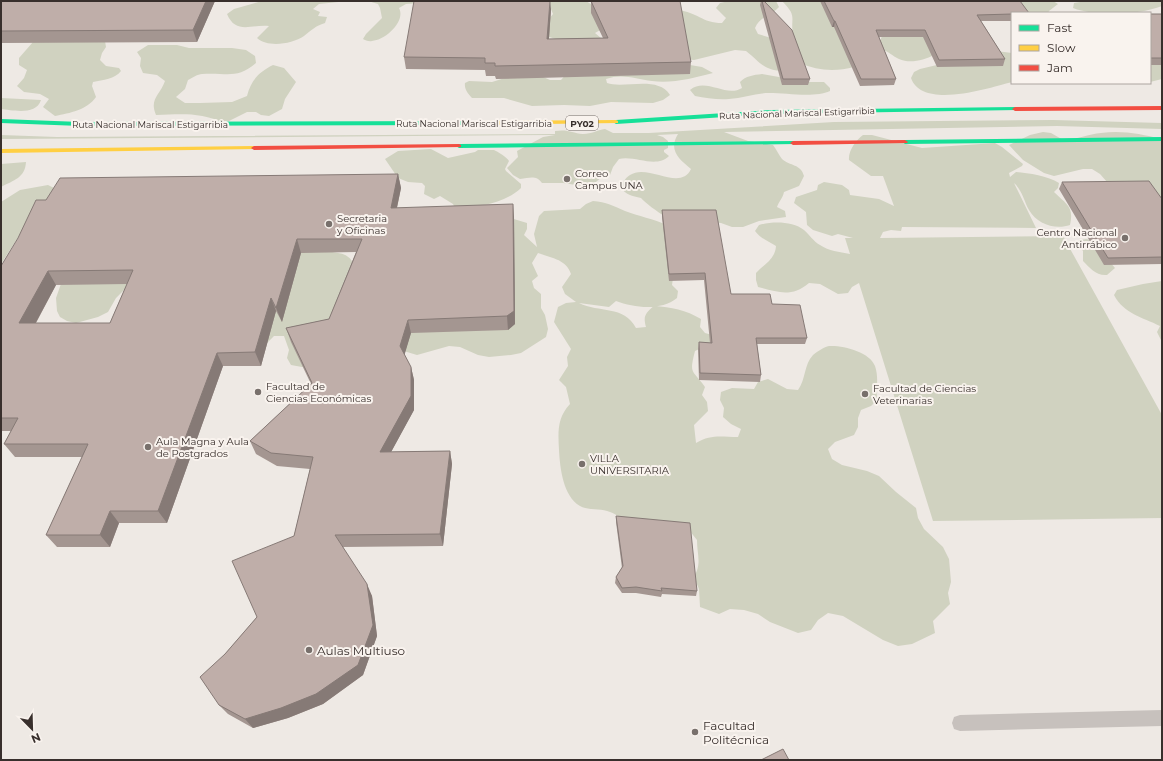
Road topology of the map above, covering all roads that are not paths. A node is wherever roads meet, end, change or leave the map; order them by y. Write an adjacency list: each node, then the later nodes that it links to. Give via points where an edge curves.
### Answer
1 (1162, 108): 2 (highway, Ruta Nacional Mariscal Estigarribia / PY02, via 843,110 771,112 628,122 120,124)
2 (1, 121)
3 (1162, 139): 4 (highway)
4 (1, 151)
5 (1162, 718): 6 (lane)
6 (960, 723)

